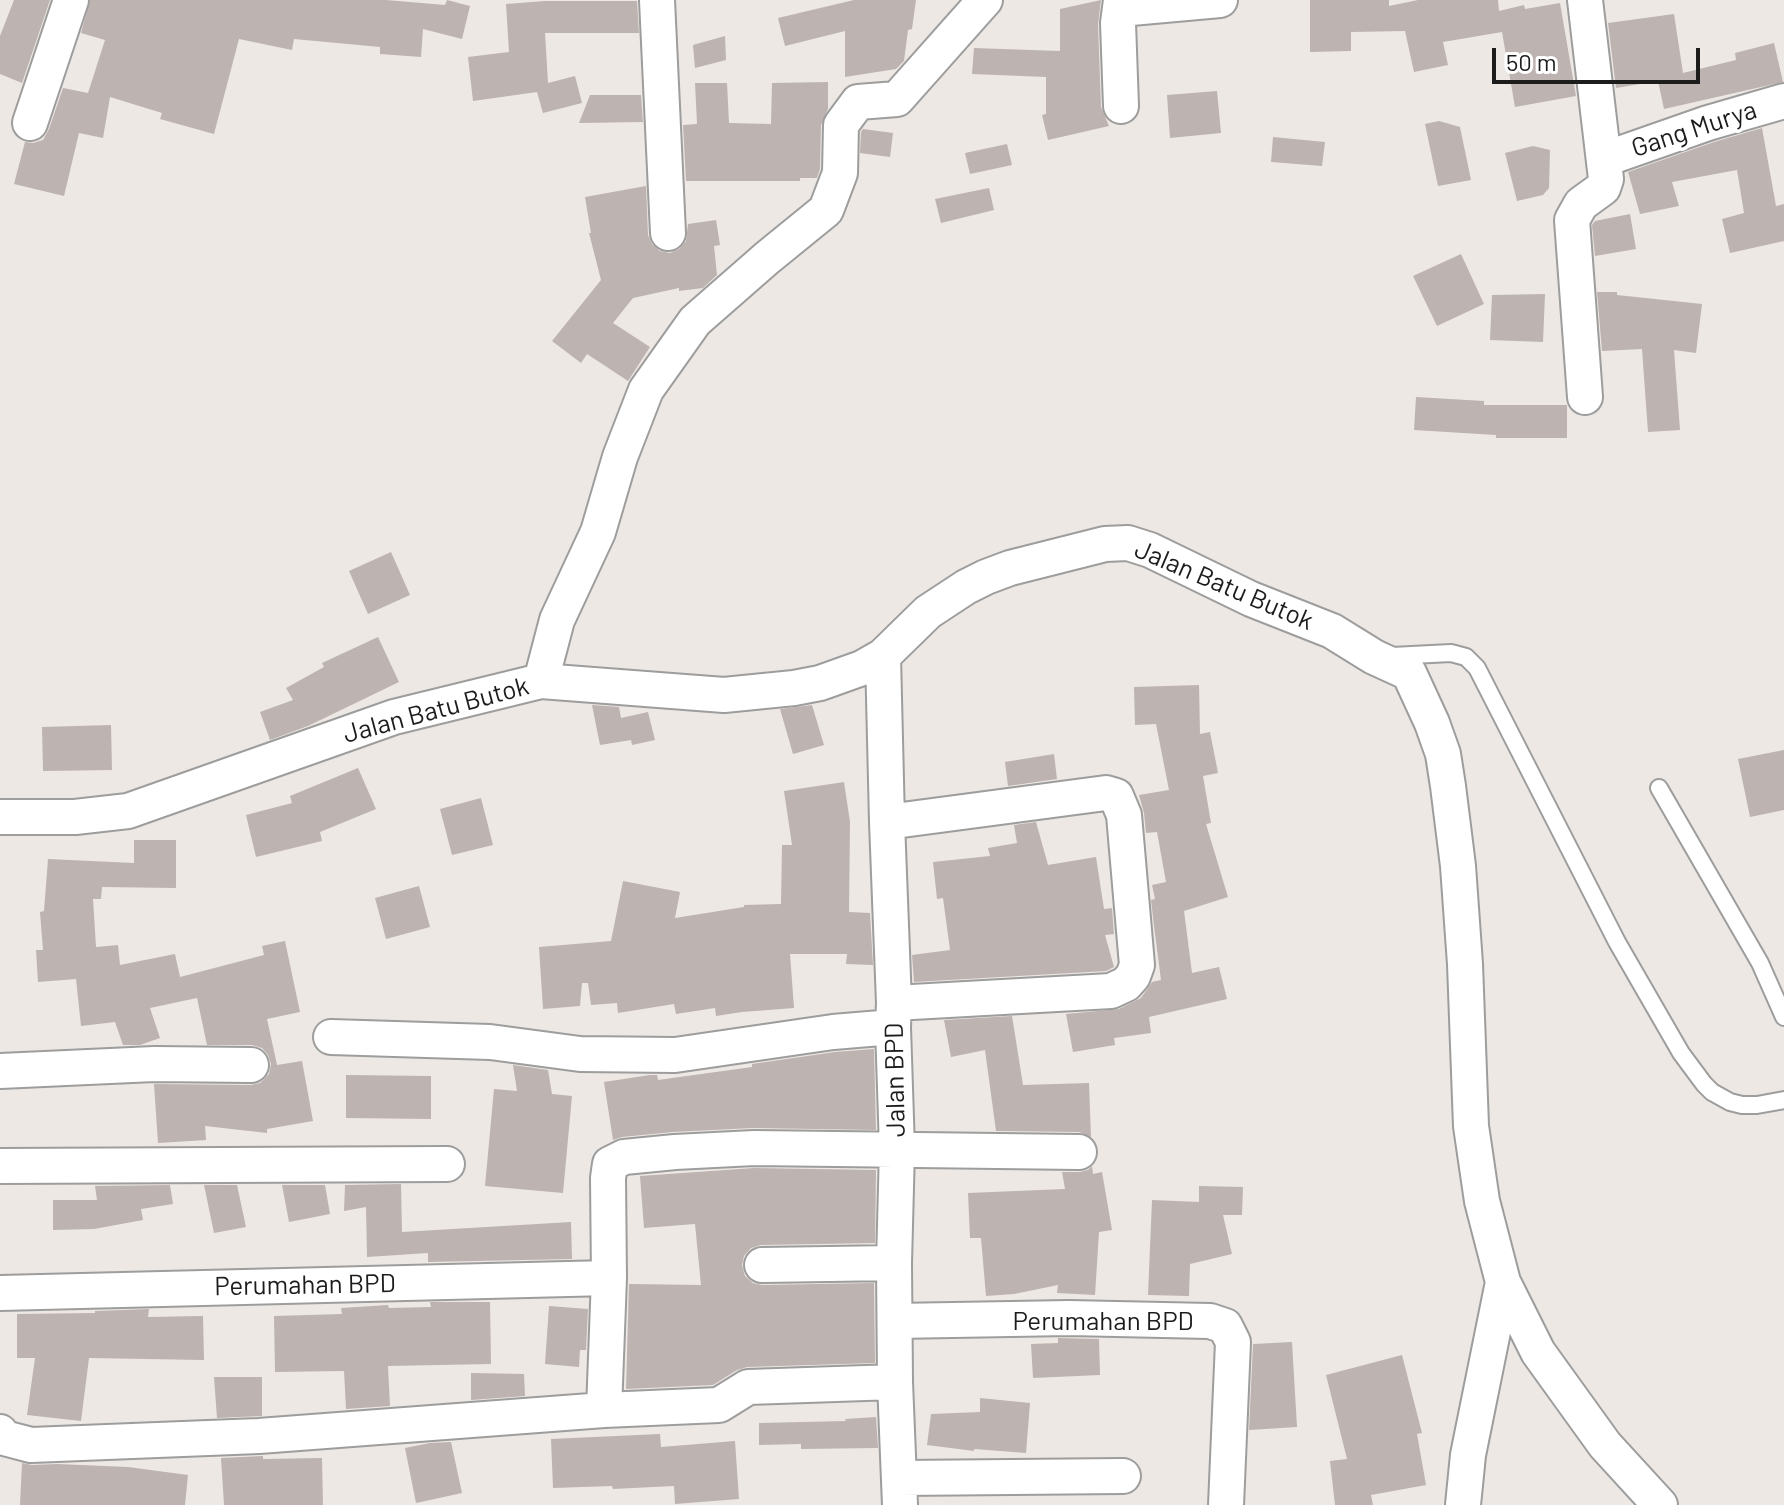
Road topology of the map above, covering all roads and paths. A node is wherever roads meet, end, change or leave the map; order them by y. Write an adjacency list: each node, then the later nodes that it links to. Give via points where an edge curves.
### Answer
1 (71, 0): 9 (street)
2 (657, 0): 11 (street)
3 (985, 0): 15 (street, via 897,99 858,102 841,125 840,173 826,210 695,321 646,390 598,532 557,620)
4 (1220, 0): 6 (street)
5 (1585, 0): 10 (street)
6 (1120, 5): 8 (street)
7 (1784, 101): 10 (street, Gang Murya)
8 (1121, 106)
9 (30, 123)
10 (1605, 159): 12 (street, via 1603,188 1581,204 1572,220)
11 (668, 233)
12 (1585, 397)
13 (883, 656): 14 (street, Jalan Batu Butok, via 928,612 966,587 1010,568 1116,542 1150,550 1332,631); 15 (street, Jalan Batu Butok, via 820,683 724,695); 18 (street, Jalan BPD)
14 (1374, 657): 24 (lane, via 1451,653 1466,657 1477,668 1617,942 1681,1053 1704,1084 1730,1102); 32 (street, Jalan Batu Butok, via 1409,673 1443,754 1458,866 1471,1126 1482,1201)
15 (541, 681): 17 (street, Jalan Batu Butok, via 394,717 128,811)
16 (1659, 788): 20 (lane, via 1760,963)
17 (0, 817)
18 (887, 822): 19 (street, Jalan BPD); 19 (street, via 1106,793 1116,796 1124,815 1137,965 1126,984 1111,991)
19 (894, 1015): 21 (street, via 833,1032 675,1055); 25 (street, Jalan BPD)
20 (1784, 1017)
21 (331, 1037)
22 (251, 1065): 23 (street)
23 (0, 1071)
24 (1784, 1100)
25 (897, 1149): 26 (street); 29 (street, Jalan BPD); 31 (street, via 754,1148 624,1157 610,1164 608,1178)
26 (1079, 1152)
27 (447, 1164): 28 (street)
28 (0, 1166)
29 (894, 1263): 30 (street); 34 (street, Jalan BPD)
30 (762, 1265)
31 (609, 1278): 33 (street, Perumahan BPD); 36 (street)
32 (1503, 1282): 41 (street); 42 (street, Jalan Batu Butok, via 1538,1352 1605,1445)
33 (0, 1293)
34 (895, 1321): 35 (street, Jalan BPD); 40 (street, Perumahan BPD, via 1069,1318 1210,1321 1225,1326 1233,1342)
35 (895, 1382): 36 (street, via 748,1387 719,1405); 39 (street, Jalan BPD)
36 (604, 1410): 37 (street, via 259,1436 31,1445)
37 (0, 1432)
38 (1123, 1476): 39 (street)
39 (900, 1491)
40 (1226, 1505)
41 (1463, 1505)
42 (1660, 1505)

